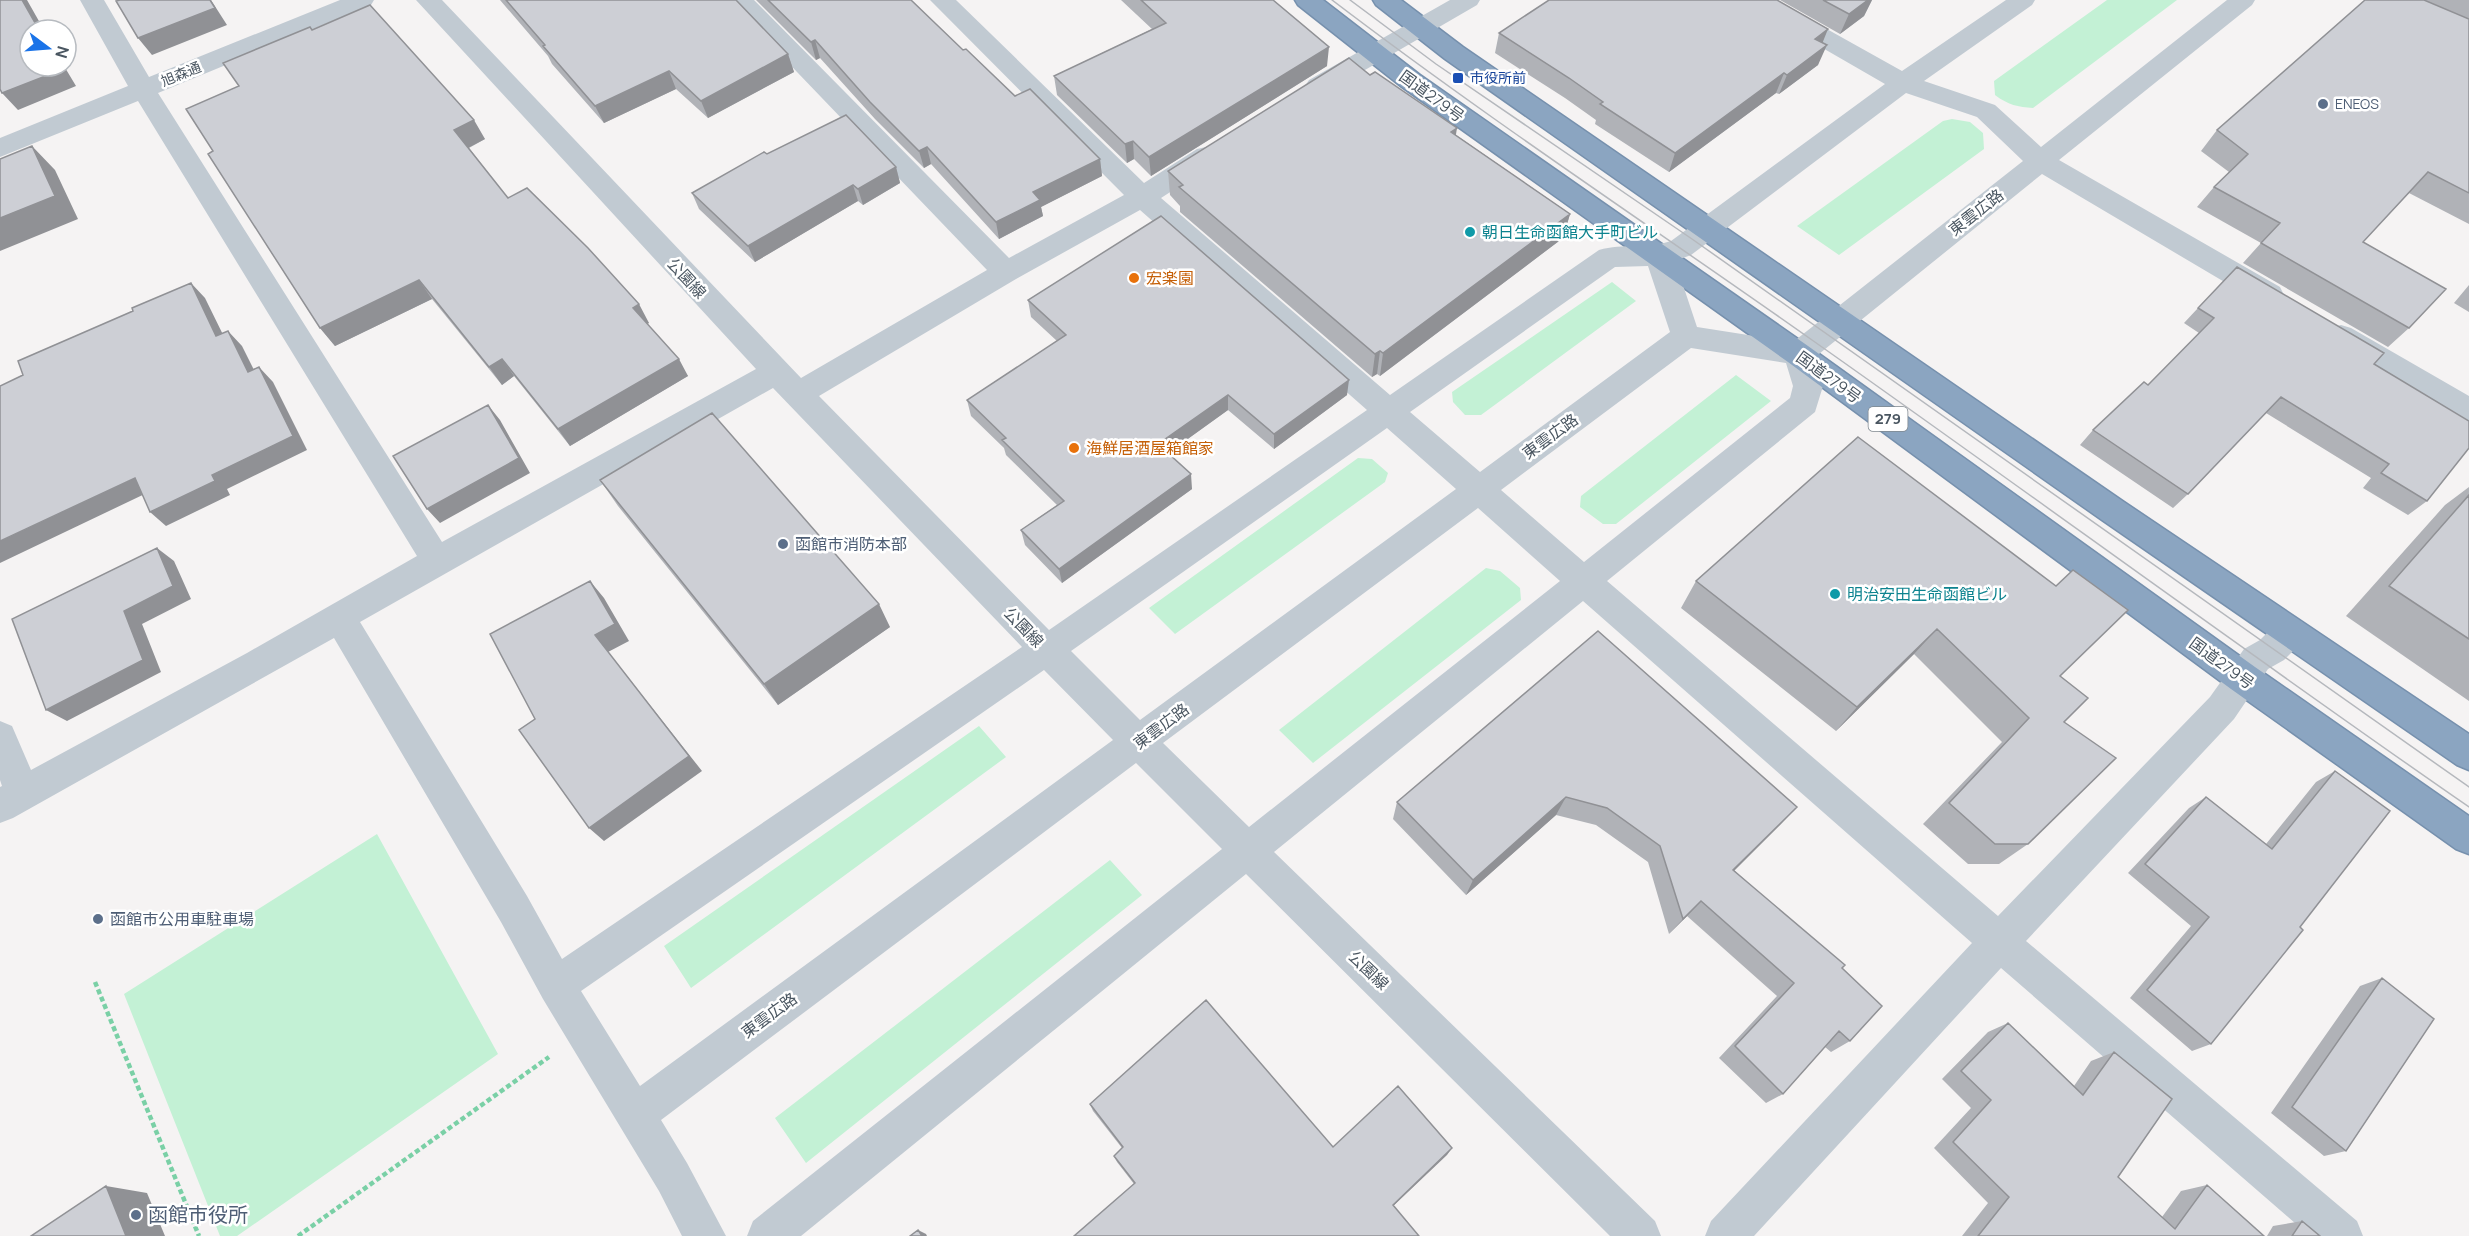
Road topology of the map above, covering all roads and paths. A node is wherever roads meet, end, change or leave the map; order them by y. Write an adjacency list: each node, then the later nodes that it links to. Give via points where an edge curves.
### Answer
1 (92, 0): 15 (street)
2 (362, 0): 15 (street, 旭森通)
3 (428, 0): 27 (street, 公園線)
4 (740, 0): 23 (street)
5 (942, 0): 20 (street)
6 (1307, 0): 13 (highway, 国道279号 / 279)
7 (1384, 0): 12 (highway)
8 (1468, 0): 12 (street)
9 (1757, 0): 14 (street)
10 (2024, 0): 14 (street)
11 (2243, 0): 19 (street, 東雲広路)
12 (1421, 28): 13 (street); 21 (highway)
13 (1375, 54): 16 (street); 22 (highway, 国道279号 / 279)
14 (1903, 83): 19 (street, via 1986,111); 21 (street)
15 (143, 89): 18 (street, 旭森通); 31 (street)
16 (1297, 99)
17 (1229, 142): 20 (street)
18 (0, 148)
19 (2040, 161): 24 (street, 東雲広路); 29 (street)
20 (1142, 197): 23 (street); 28 (street)
21 (1707, 227): 22 (street, via 1680,248); 24 (highway)
22 (1659, 256): 25 (street); 26 (highway, 国道279号 / 279); 28 (street, via 1609,257)
23 (1006, 272): 27 (street)
24 (1841, 320): 26 (street, 東雲広路); 34 (highway)
25 (1686, 336): 26 (street); 30 (street, 東雲広路)
26 (1798, 354): 32 (street, via 1808,386 1804,404); 36 (highway, 国道279号 / 279)
27 (787, 383): 31 (street); 35 (street, 公園線)
28 (1390, 411): 30 (street); 35 (street)
29 (2469, 411)
30 (1478, 488): 32 (street); 38 (street, 東雲広路)
31 (437, 561): 33 (street)
32 (1584, 579): 42 (street); 43 (street)
33 (339, 617): 40 (street); 45 (street)
34 (2290, 632): 36 (street, via 2256,659); 39 (highway)
35 (1045, 649): 38 (street, 公園線); 45 (street)
36 (2243, 678): 41 (highway, 国道279号 / 279); 43 (street, via 2222,708)
37 (0, 737): 40 (street)
38 (1140, 743): 42 (street, 公園線); 47 (street, 東雲広路)
39 (2469, 754)
40 (11, 800)
41 (2469, 837)
42 (1249, 852): 51 (street); 52 (street, 公園線)
43 (1999, 942): 53 (street); 54 (street)
44 (95, 982): 48 (path)
45 (556, 986): 46 (street)
46 (584, 1032): 47 (street); 49 (path)
47 (634, 1115): 50 (street)
48 (199, 1236)
49 (298, 1236)
50 (705, 1236)
51 (768, 1236)
52 (1640, 1236)
53 (1726, 1236)
54 (2342, 1236)

